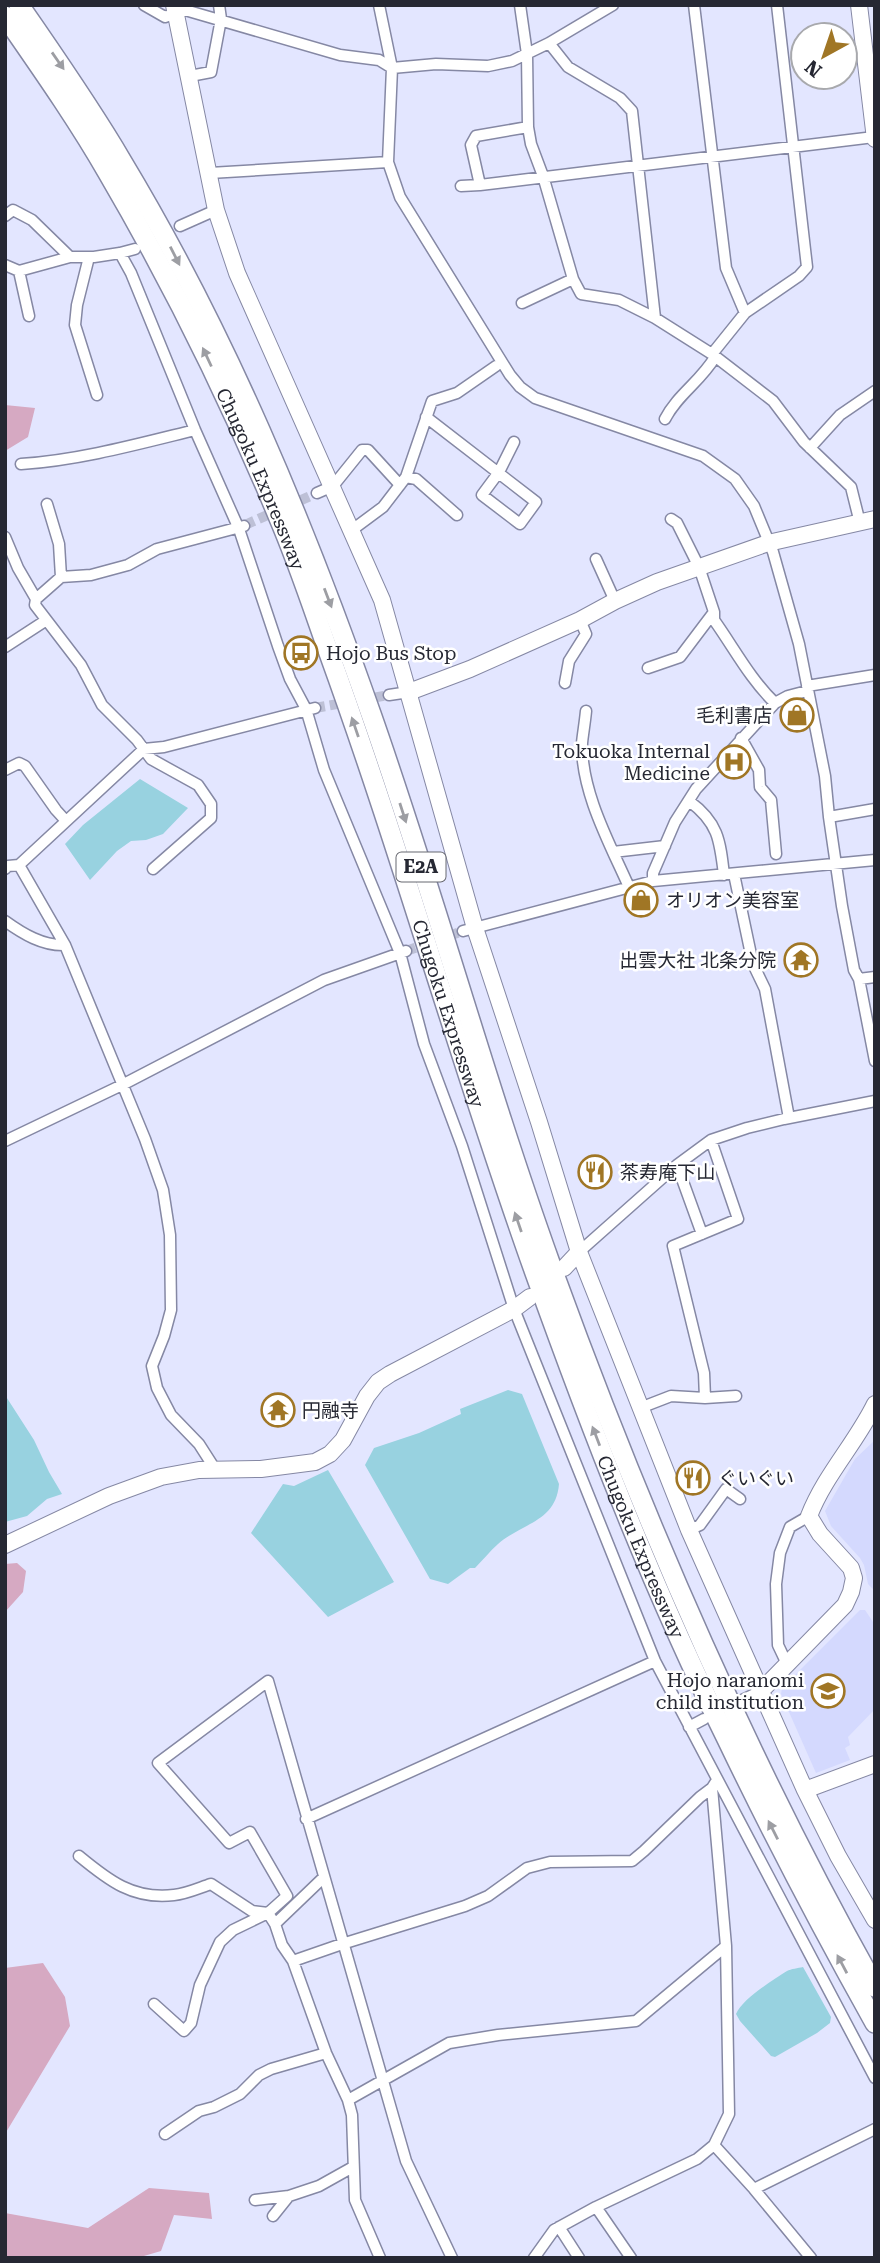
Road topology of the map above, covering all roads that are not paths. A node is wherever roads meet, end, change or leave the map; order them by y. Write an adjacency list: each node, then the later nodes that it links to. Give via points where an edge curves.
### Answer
1 (19, 5): 133 (highway, Chugoku Expressway / E2A, one-way to 133, via 122,160 169,244 292,505 373,721 549,1260)
2 (144, 5): 10 (street, via 165,17)
3 (219, 5): 12 (street)
4 (379, 5): 15 (street)
5 (520, 5): 14 (street)
6 (612, 5): 13 (street)
7 (694, 5): 20 (street)
8 (777, 5): 19 (street)
9 (859, 5): 18 (street)
10 (175, 9): 12 (street); 16 (street)
11 (5, 16): 133 (highway, Chugoku Expressway / E2A, one-way to 11, via 666,1605 598,1444 282,524 203,348 153,253 107,170)
12 (221, 19): 15 (street); 16 (street, via 211,72)
13 (549, 43): 14 (street); 22 (street, via 568,67 620,98 632,111)
14 (527, 54): 15 (street, via 488,66); 17 (street)
15 (392, 68): 21 (street)
16 (190, 76): 23 (street)
17 (528, 127): 24 (street); 25 (street, via 475,136 471,145)
18 (875, 138): 19 (street)
19 (794, 147): 20 (street); 38 (street, via 807,267)
20 (714, 155): 22 (street); 38 (street, via 726,268)
21 (388, 162): 23 (street); 62 (street, via 400,197 520,387 535,398 718,465 735,479 754,506)
22 (640, 165): 24 (street); 40 (street)
23 (210, 173): 27 (street)
24 (543, 176): 25 (street); 36 (street)
25 (480, 185): 26 (street)
26 (461, 186)
27 (216, 209): 29 (street); 53 (street, via 237,273)
28 (5, 216): 32 (street, via 13,210 32,220)
29 (180, 226)
30 (135, 248): 31 (street)
31 (120, 253): 33 (street); 47 (street)
32 (71, 257): 33 (street); 35 (street)
33 (89, 257): 44 (street, via 75,325)
34 (5, 265): 35 (street)
35 (19, 271): 39 (street)
36 (573, 279): 37 (street); 40 (street, via 581,294 619,300)
37 (522, 303)
38 (745, 313): 41 (street)
39 (29, 316)
40 (655, 318): 41 (street)
41 (713, 356): 46 (street, via 708,370 672,404); 49 (street, via 772,401)
42 (496, 366): 45 (street, via 457,393 432,401)
43 (875, 391): 49 (street, via 840,415)
44 (97, 395)
45 (426, 417): 51 (street); 52 (street)
46 (665, 419)
47 (195, 430): 50 (street); 59 (street)
48 (514, 442): 51 (street)
49 (810, 448): 58 (street, via 851,487)
50 (21, 464)
51 (499, 472): 51 (street, via 482,495 520,524 536,502)
52 (403, 481): 53 (street, via 368,450 362,450); 56 (street, via 416,479); 60 (street, via 383,507)
53 (333, 486): 54 (street); 60 (street)
54 (317, 493)
55 (47, 504): 65 (street, via 59,544)
56 (457, 515)
57 (671, 519): 64 (street)
58 (867, 521): 62 (street)
59 (242, 527): 65 (street, via 157,550 128,565); 79 (street, via 290,678)
60 (352, 530): 76 (street, via 382,600)
61 (5, 537): 66 (street)
62 (768, 543): 64 (street); 75 (street, via 791,612)
63 (596, 559): 67 (street)
64 (699, 567): 67 (street); 68 (street)
65 (61, 577): 66 (street)
66 (36, 599): 70 (street)
67 (615, 601): 69 (street)
68 (715, 612): 72 (street, via 680,657); 78 (street, via 714,620 752,678)
69 (580, 620): 74 (street, via 586,634 569,661); 76 (street)
70 (45, 621): 71 (street); 82 (street, via 81,665 102,705)
71 (5, 647)
72 (648, 668)
73 (875, 675): 75 (street)
74 (565, 683)
75 (807, 689): 78 (street); 86 (street)
76 (409, 692): 77 (street); 100 (street)
77 (388, 695)
78 (775, 703): 81 (street)
79 (311, 708): 82 (street); 102 (street, via 324,770)
80 (586, 711): 89 (street, via 582,744 586,779)
81 (741, 738): 84 (street); 90 (street, via 760,770 760,787 771,800)
82 (144, 749): 87 (street); 95 (street, via 151,759 198,785 211,804 211,818)
83 (5, 769): 87 (street, via 19,763 25,766)
84 (689, 801): 88 (street); 96 (street, via 709,819 719,837)
85 (875, 809): 86 (street)
86 (829, 817): 92 (street)
87 (66, 821): 93 (street)
88 (665, 846): 89 (street); 97 (street)
89 (613, 852): 98 (street)
90 (776, 854)
91 (875, 860): 92 (street)
92 (836, 863): 96 (street); 104 (street)
93 (19, 865): 94 (street); 101 (street)
94 (5, 869)
95 (153, 869)
96 (729, 874): 97 (street); 109 (street, via 753,964 765,989)
97 (653, 881): 98 (street)
98 (629, 887): 100 (street)
99 (5, 921): 101 (street, via 52,946)
100 (469, 930): 114 (street, via 539,1122)
101 (65, 945): 107 (street)
102 (403, 952): 107 (street, via 324,980); 117 (street, via 424,1044)
103 (875, 977): 104 (street)
104 (859, 979): 105 (street)
105 (871, 1024): 106 (street)
106 (875, 1061)
107 (122, 1085): 111 (street); 122 (street, via 163,1190 170,1235 171,1310 152,1366 157,1388 171,1415)
108 (875, 1101): 109 (street)
109 (789, 1118): 110 (street)
110 (711, 1140): 112 (street); 113 (street, via 738,1219)
111 (5, 1141)
112 (677, 1165): 113 (street); 114 (street)
113 (702, 1234): 119 (street, via 673,1246 704,1373)
114 (579, 1252): 115 (street); 121 (street)
115 (564, 1268)
116 (530, 1297): 117 (street)
117 (514, 1309): 122 (street, via 378,1382 330,1454 315,1462); 127 (street)
118 (736, 1396): 119 (street)
119 (705, 1398): 121 (street, via 671,1396)
120 (875, 1404): 124 (street)
121 (640, 1408): 125 (street)
122 (215, 1469): 126 (street, via 161,1477)
123 (740, 1499): 125 (street, via 726,1489 700,1525)
124 (809, 1516): 128 (street, via 790,1527 780,1553 778,1645); 128 (street, via 854,1578 845,1605)
125 (689, 1530): 129 (street)
126 (5, 1545)
127 (655, 1661): 132 (street); 137 (street)
128 (786, 1664): 129 (street)
129 (761, 1690): 130 (street); 136 (street)
130 (742, 1700)
131 (704, 1719): 132 (street)
132 (689, 1727): 135 (street)
133 (749, 1764): 141 (highway, Chugoku Expressway / E2A)
134 (875, 1764): 136 (street)
135 (714, 1784): 144 (street, via 632,1861 550,1862 527,1868 465,1906); 145 (street); 151 (street)
136 (805, 1790): 142 (street)
137 (306, 1819): 139 (street); 140 (street, via 268,1681 158,1763 229,1843 250,1832 287,1896)
138 (79, 1856): 140 (street, via 107,1879 139,1894 174,1895 211,1884 252,1911)
139 (323, 1878): 143 (street); 144 (street)
140 (268, 1913): 143 (street); 148 (street, via 233,1930 220,1942 184,2031)
141 (827, 1917): 147 (highway, Chugoku Expressway / E2A); 149 (highway, Chugoku Expressway / E2A, one-way to 141)
142 (875, 1920)
143 (275, 1924): 146 (street)
144 (342, 1944): 146 (street); 152 (street)
145 (726, 1946): 152 (street, via 636,2021 449,2043); 156 (street, via 729,2115)
146 (293, 1961): 150 (street)
147 (875, 1987)
148 (154, 2004)
149 (870, 2015)
150 (326, 2053): 153 (street); 155 (street, via 259,2075 240,2094 199,2111)
151 (875, 2078)
152 (382, 2082): 153 (street); 165 (street, via 406,2161)
153 (348, 2100): 157 (street)
154 (875, 2129): 158 (street)
155 (165, 2134)
156 (715, 2145): 158 (street); 161 (street, via 697,2160)
157 (353, 2167): 159 (street); 164 (street, via 355,2200)
158 (754, 2189): 169 (street)
159 (289, 2196): 160 (street); 162 (street)
160 (256, 2200)
161 (596, 2207): 163 (street); 168 (street)
162 (273, 2216)
163 (559, 2227): 166 (street); 167 (street)
164 (380, 2258)
165 (452, 2258)
166 (534, 2258)
167 (579, 2258)
168 (631, 2258)
169 (811, 2258)

